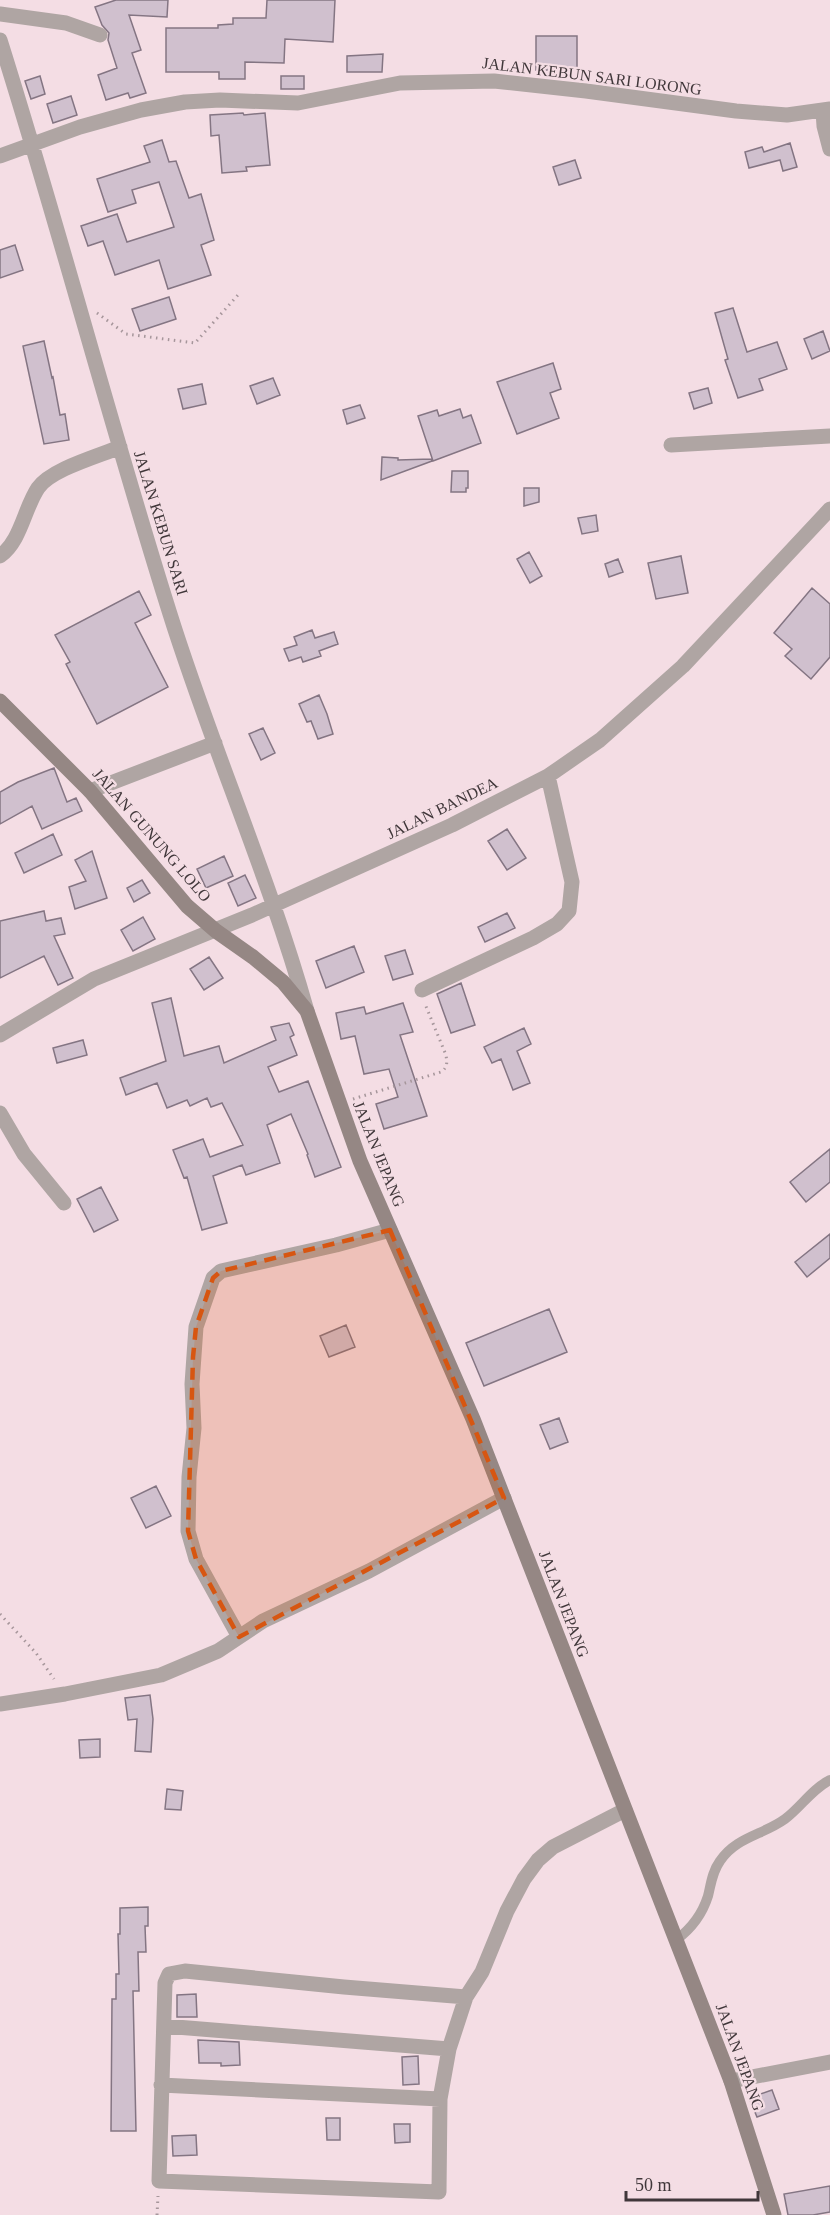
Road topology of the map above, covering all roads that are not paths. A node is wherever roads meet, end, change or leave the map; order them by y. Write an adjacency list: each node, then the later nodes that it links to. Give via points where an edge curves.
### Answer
1 (0, 14): 2 (street, via 66,23)
2 (99, 35)
3 (0, 40): 4 (street, JALAN KEBUN SARI)
4 (5, 75): 6 (street, JALAN KEBUN SARI)
5 (826, 110): 6 (street, JALAN KEBUN SARI LORONG, via 787,116 494,81 446,81 400,84 298,104 185,102 114,116); 7 (street, via 824,126)
6 (32, 143): 8 (street, JALAN KEBUN SARI LORONG); 11 (street, JALAN KEBUN SARI)
7 (830, 148)
8 (0, 156)
9 (830, 436): 10 (street)
10 (670, 445)
11 (120, 447): 13 (street, via 65,469 39,486 14,539); 15 (street, JALAN KEBUN SARI, via 170,616)
12 (830, 509): 16 (street, JALAN BANDEA, via 683,666 600,740)
13 (0, 556)
14 (0, 701): 17 (street, JALAN GUNUNG LOLO)
15 (215, 743): 17 (street); 18 (street, JALAN KEBUN SARI)
16 (548, 776): 18 (street, JALAN BANDEA, via 452,825); 20 (street, via 572,882 569,911 557,924 533,938)
17 (90, 791): 19 (street, JALAN GUNUNG LOLO, via 187,906)
18 (275, 905): 19 (street, JALAN BANDEA); 21 (street, JALAN KEBUN SARI)
19 (216, 931): 21 (street, JALAN GUNUNG LOLO, via 283,982); 22 (street, JALAN BANDEA, via 94,979)
20 (422, 990)
21 (307, 1011): 25 (street, JALAN JEPANG, via 360,1161)
22 (0, 1035)
23 (0, 1113): 24 (street, via 24,1154)
24 (64, 1203)
25 (390, 1230): 26 (street, JALAN JEPANG, via 474,1419); 27 (street, via 221,1271 213,1278 204,1301 193,1357 194,1428 188,1531 196,1559)
26 (504, 1498): 27 (street); 30 (street, JALAN JEPANG)
27 (239, 1637): 28 (street, via 218,1651 161,1675)
28 (0, 1704)
29 (830, 1780): 31 (lane, via 784,1820 730,1848 713,1874 700,1914)
30 (625, 1810): 31 (street, JALAN JEPANG); 32 (street, via 553,1847 538,1860 507,1911 482,1972)
31 (676, 1941): 36 (street, JALAN JEPANG)
32 (466, 1997): 33 (street, via 177,1971 165,1978); 34 (street)
33 (164, 2026): 34 (street); 37 (street)
34 (449, 2049): 38 (street)
35 (830, 2062): 36 (street)
36 (731, 2081): 39 (street, JALAN JEPANG)
37 (161, 2085): 38 (street); 38 (street, via 159,2181 439,2192)
38 (440, 2099)
39 (774, 2215)

